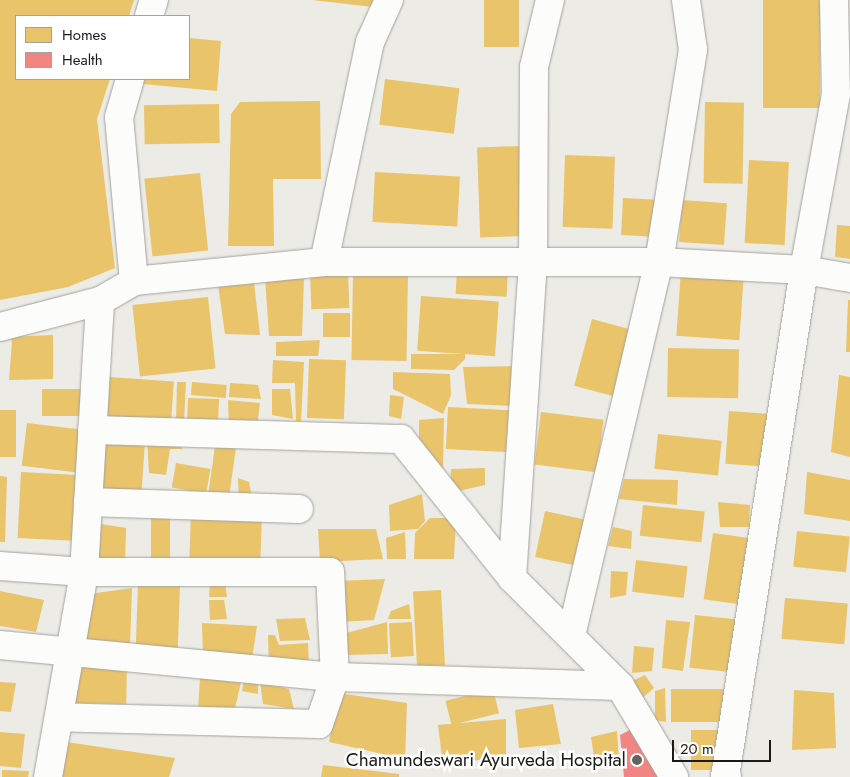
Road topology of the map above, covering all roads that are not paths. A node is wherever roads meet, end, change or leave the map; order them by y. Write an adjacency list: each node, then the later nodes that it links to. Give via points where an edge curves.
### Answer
1 (154, 0): 6 (street)
2 (389, 0): 8 (street, via 370,42)
3 (550, 0): 9 (street, via 534,67)
4 (686, 0): 10 (street, via 693,50)
5 (834, 0): 11 (street, via 836,94)
6 (149, 15)
7 (130, 80): 13 (street, via 119,117)
8 (324, 262): 9 (street); 13 (street)
9 (532, 262): 10 (street); 21 (street)
10 (659, 262): 11 (street); 22 (street)
11 (804, 270): 12 (street); 30 (street)
12 (850, 278)
13 (134, 281): 14 (street)
14 (100, 301): 15 (street); 16 (street)
15 (0, 327)
16 (92, 430): 17 (street); 21 (street, via 401,439)
17 (88, 502): 18 (street); 20 (street)
18 (299, 509)
19 (0, 566): 20 (street)
20 (84, 572): 24 (street); 25 (street, via 330,572)
21 (512, 578): 22 (street)
22 (571, 636): 26 (street)
23 (0, 645): 24 (street)
24 (70, 648): 25 (street); 27 (street)
25 (335, 677): 26 (street); 27 (street, via 319,724)
26 (620, 686): 29 (street)
27 (59, 717): 28 (street)
28 (48, 777)
29 (674, 777)
30 (726, 777)

